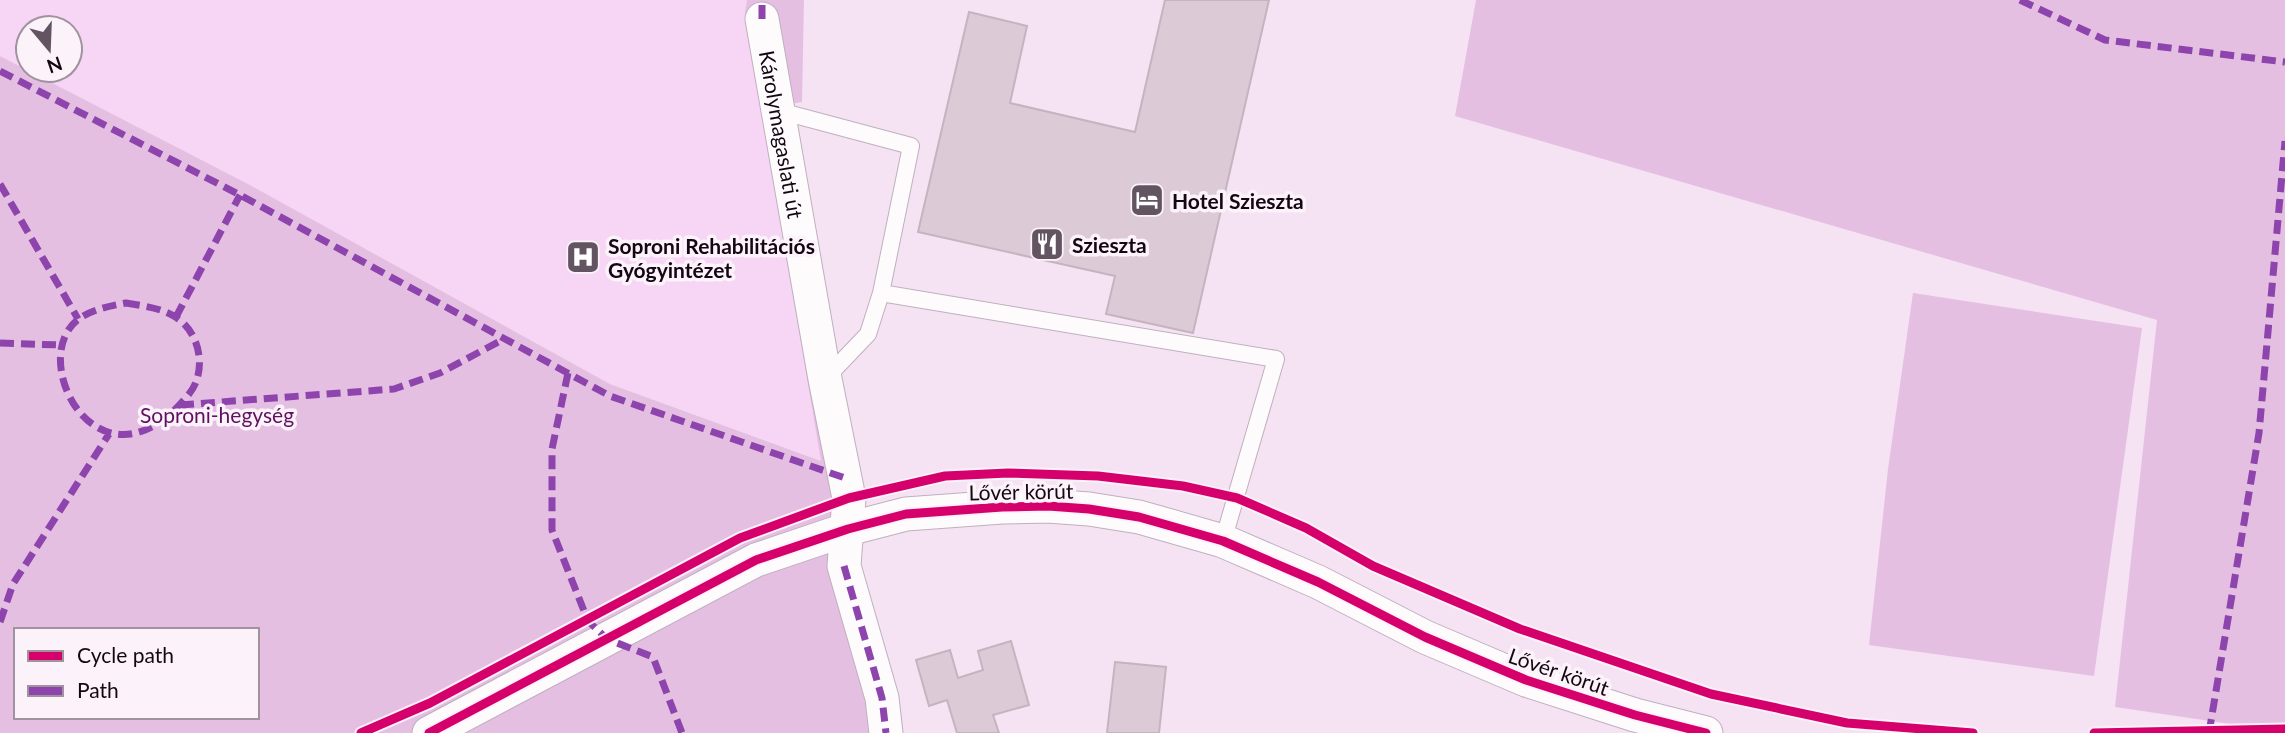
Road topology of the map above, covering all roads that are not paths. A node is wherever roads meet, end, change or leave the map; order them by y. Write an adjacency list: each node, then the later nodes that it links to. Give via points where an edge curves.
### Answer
1 (762, 19): 2 (street, Károlymagaslati út)
2 (776, 110): 3 (lane, via 911,146); 4 (street, Károlymagaslati út)
3 (881, 293): 4 (lane, via 868,334); 6 (lane, via 1276,359)
4 (825, 379): 5 (street, Károlymagaslati út)
5 (848, 513): 6 (street, Lővér körút, via 1048,506 1089,509 1139,517); 7 (street, Lővér körút); 8 (street, Károlymagaslati út, via 844,566 882,698)
6 (1223, 541): 9 (street, Lővér körút, via 1526,680)
7 (429, 733)
8 (886, 733)
9 (1706, 733)

